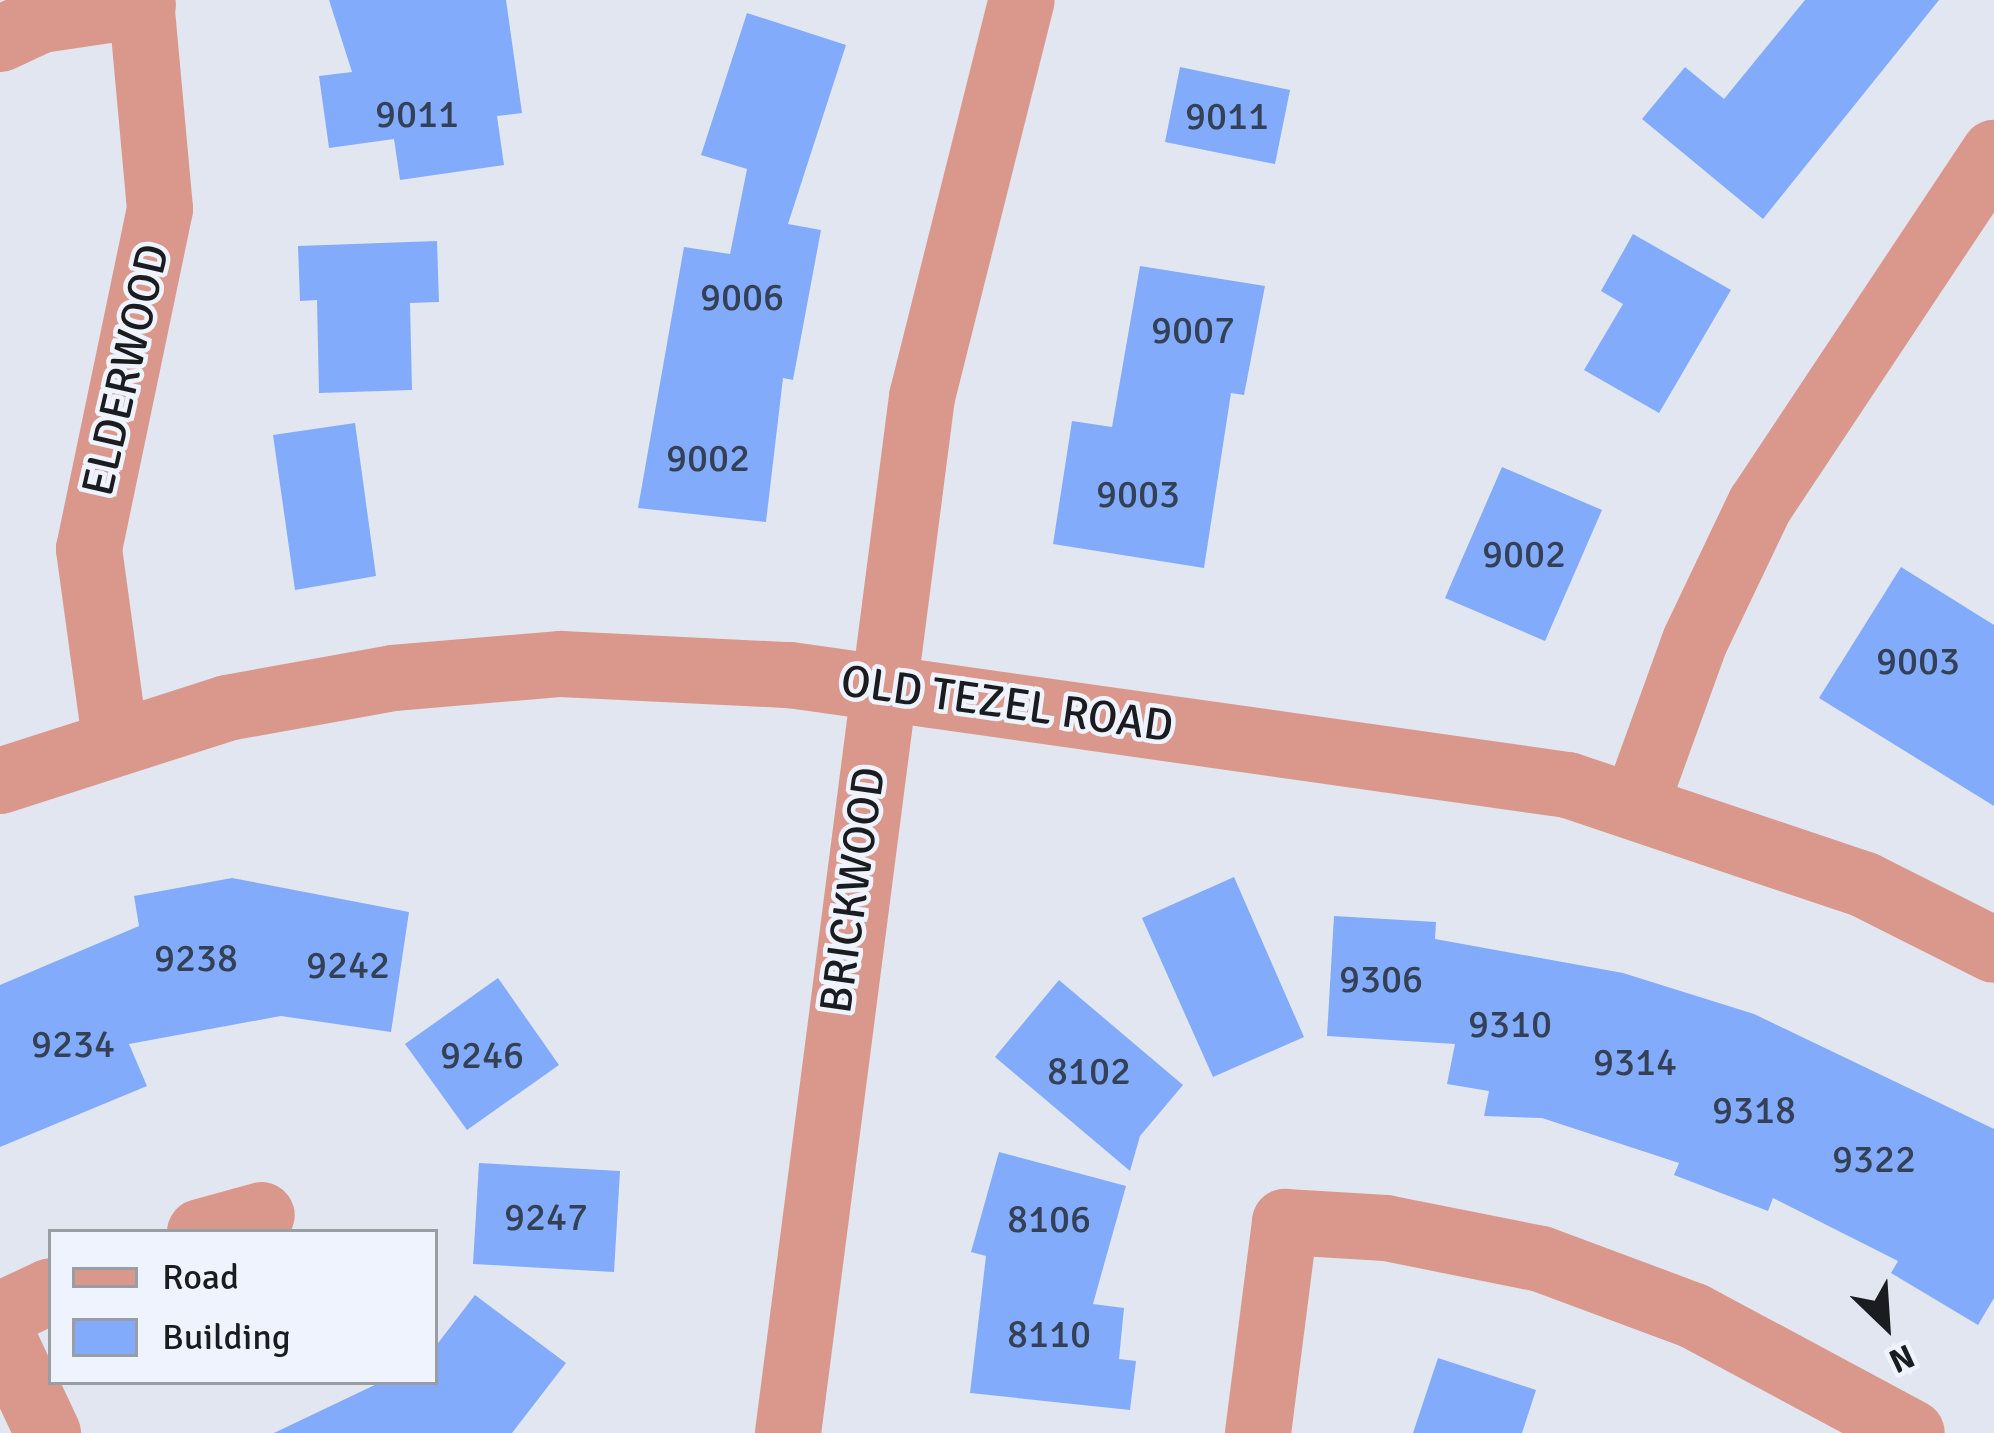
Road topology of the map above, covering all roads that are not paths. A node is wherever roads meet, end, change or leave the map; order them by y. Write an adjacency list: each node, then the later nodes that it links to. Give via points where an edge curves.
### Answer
1 (1022, 0): 5 (street, BRICKWOOD, via 922,397)
2 (142, 3): 3 (street, via 41,20); 6 (street, ELDERWOOD, via 160,209 89,549)
3 (0, 39)
4 (1994, 152): 8 (street, via 1760,505)
5 (884, 688): 6 (street, OLD TEZEL ROAD, via 561,664 393,678); 8 (street, OLD TEZEL ROAD, via 1455,761); 14 (street, BRICKWOOD, via 836,994)
6 (116, 739): 7 (street, OLD TEZEL ROAD)
7 (0, 781)
8 (1636, 805): 9 (street, OLD TEZEL ROAD, via 1865,886)
9 (1994, 950)
10 (48, 1292): 11 (street)
11 (0, 1315)
12 (0, 1331): 13 (street)
13 (48, 1433)
14 (788, 1433)
15 (1258, 1433): 16 (street, via 1285,1222 1386,1228 1541,1259 1694,1316)
16 (1912, 1433)

